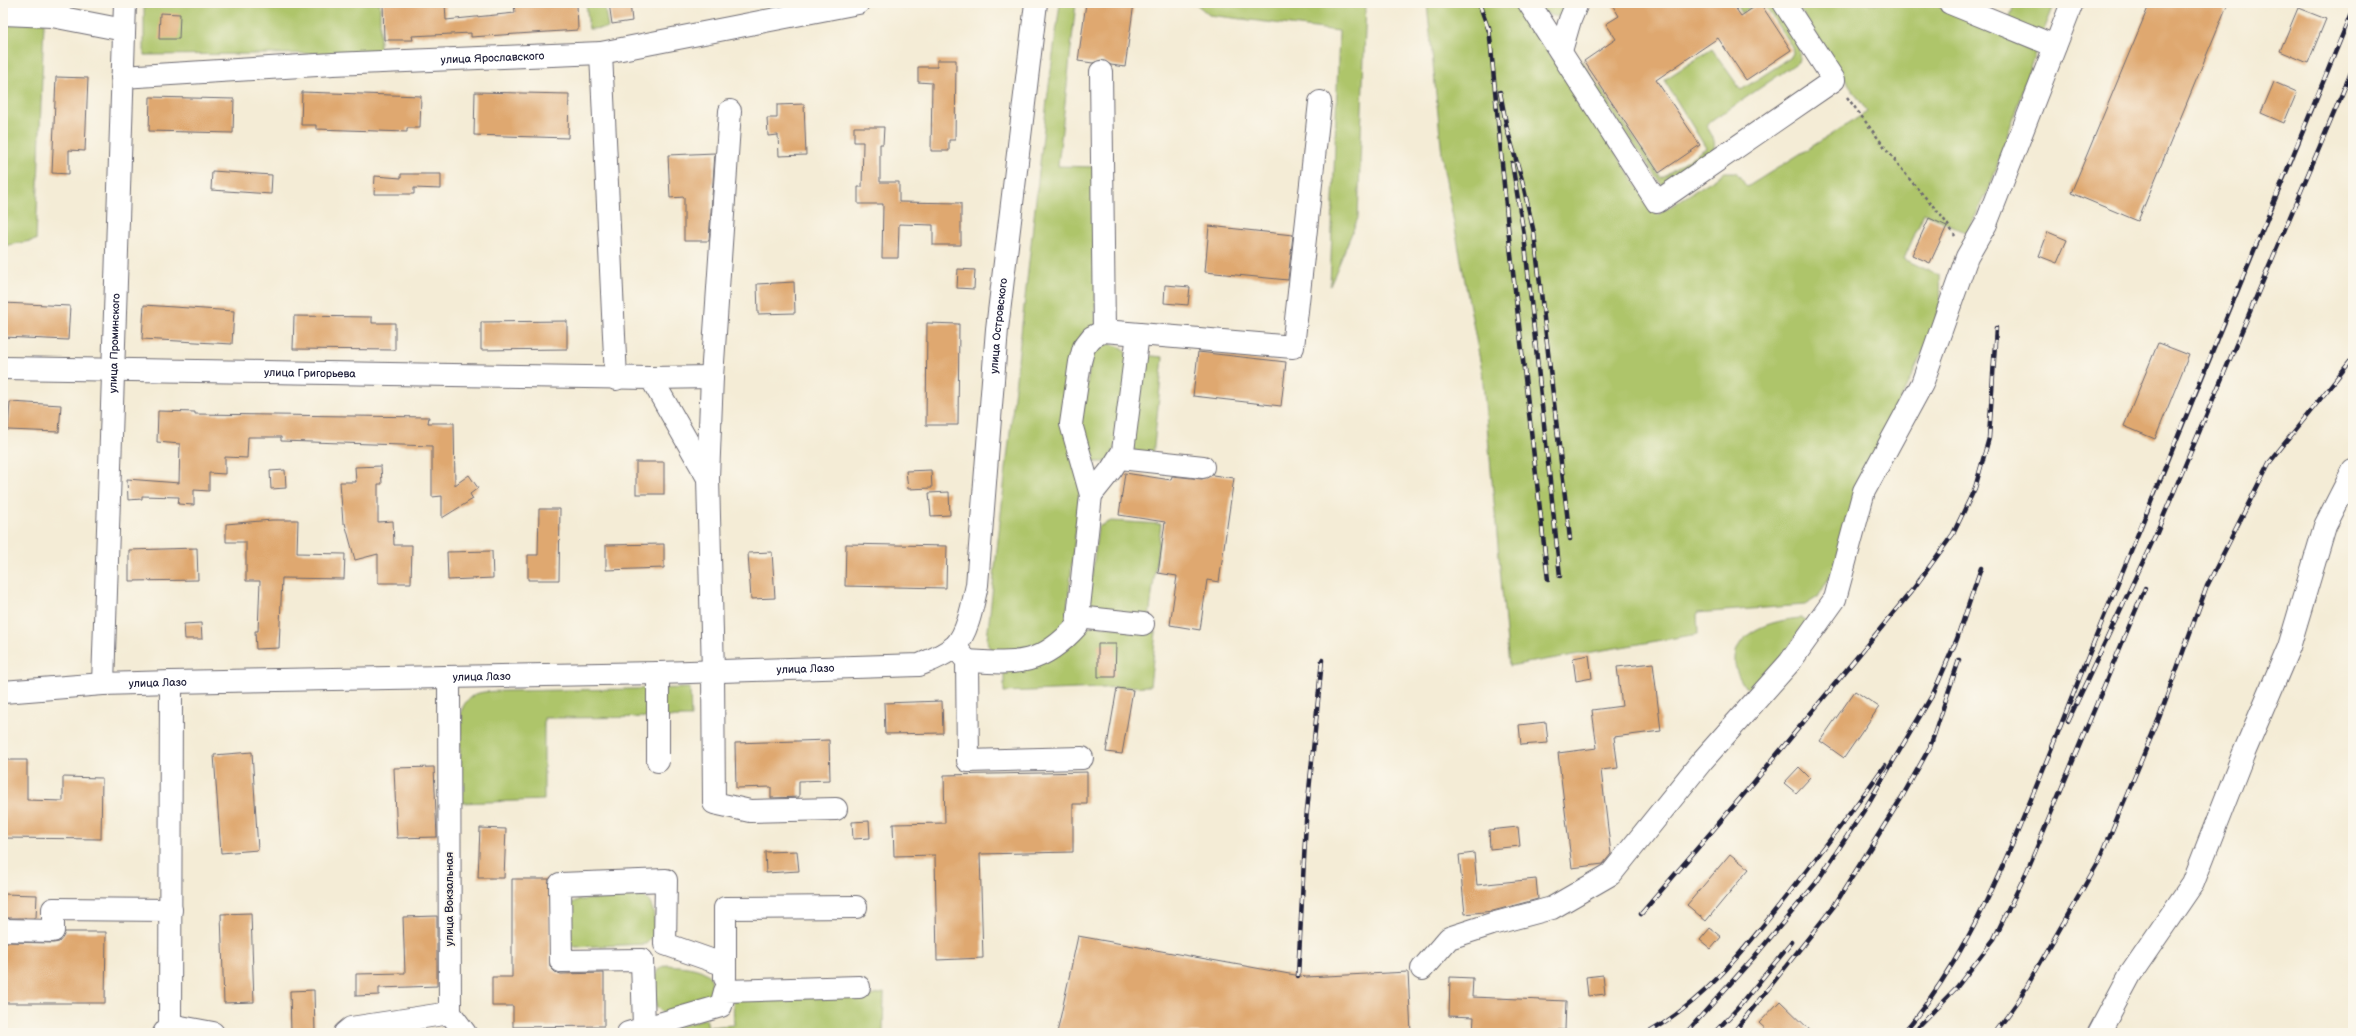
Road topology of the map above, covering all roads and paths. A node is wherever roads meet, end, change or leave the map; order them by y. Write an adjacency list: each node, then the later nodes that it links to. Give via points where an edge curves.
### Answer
1 (125, 3): 10 (street, улица Проминского)
2 (858, 3): 13 (street, улица Ярославского)
3 (1036, 3): 34 (street, улица Островского, via 997,328 977,585)
4 (1529, 3): 12 (street)
5 (1578, 3): 12 (street)
6 (1784, 3): 16 (street)
7 (1950, 3): 11 (street)
8 (2072, 3): 11 (street)
9 (3, 14): 10 (street, via 52,16)
10 (124, 30): 15 (street, улица Проминского)
11 (2054, 46): 19 (street, via 1986,224)
12 (1561, 51): 16 (street, via 1657,202)
13 (601, 53): 15 (street, улица Ярославского, via 333,64); 26 (street)
14 (1102, 72): 20 (street)
15 (122, 77): 23 (street, улица Проминского)
16 (1834, 80): 19 (path, via 1866,125 1944,217)
17 (1320, 102): 21 (street, via 1293,347)
18 (730, 111): 24 (street)
19 (1967, 257): 48 (street, via 1922,384 1864,491 1835,599 1790,662 1702,761 1611,874 1552,908 1449,938)
20 (1104, 331): 21 (street); 31 (street, via 1092,337 1084,347 1071,424)
21 (1138, 334): 27 (street)
22 (3, 368): 23 (street, улица Григорьева)
23 (112, 371): 26 (street, улица Григорьева); 39 (street, улица Проминского)
24 (712, 377): 25 (street, улица Григорьева); 30 (street)
25 (651, 378): 26 (street, улица Григорьева); 30 (street)
26 (616, 379)
27 (1120, 458): 28 (street); 31 (street)
28 (1203, 467)
29 (2353, 471): 57 (street, via 2325,526 2289,647 2193,883 2130,975)
30 (708, 478): 35 (street)
31 (1091, 495): 32 (street)
32 (1078, 617): 33 (street); 34 (street, via 1078,626 1063,641 1034,659 1004,663)
33 (1143, 624)
34 (961, 653): 35 (street, улица Лазо, via 939,657 919,665); 41 (street, via 968,760)
35 (713, 672): 36 (street, улица Лазо); 43 (street, via 714,803 750,811)
36 (658, 673): 37 (street, улица Лазо); 42 (street)
37 (449, 677): 38 (street, улица Лазо); 51 (street, улица Вокзальная)
38 (172, 682): 39 (street, улица Лазо); 45 (street)
39 (103, 684): 40 (street, улица Лазо)
40 (3, 692)
41 (1082, 758)
42 (658, 760)
43 (836, 809)
44 (856, 907): 47 (street, via 725,908)
45 (171, 910): 46 (street, via 52,909 53,931); 52 (street)
46 (3, 930)
47 (725, 966): 50 (street); 53 (street, via 665,944 666,880 560,884 561,961 642,960)
48 (1422, 969)
49 (859, 987): 50 (street)
50 (725, 991): 53 (street, via 721,1006)
51 (450, 1013): 55 (street, via 351,1028); 56 (street)
52 (167, 1029): 54 (street)
53 (636, 1031)
54 (213, 1033)
55 (345, 1033)
56 (464, 1033)
57 (2099, 1033)

